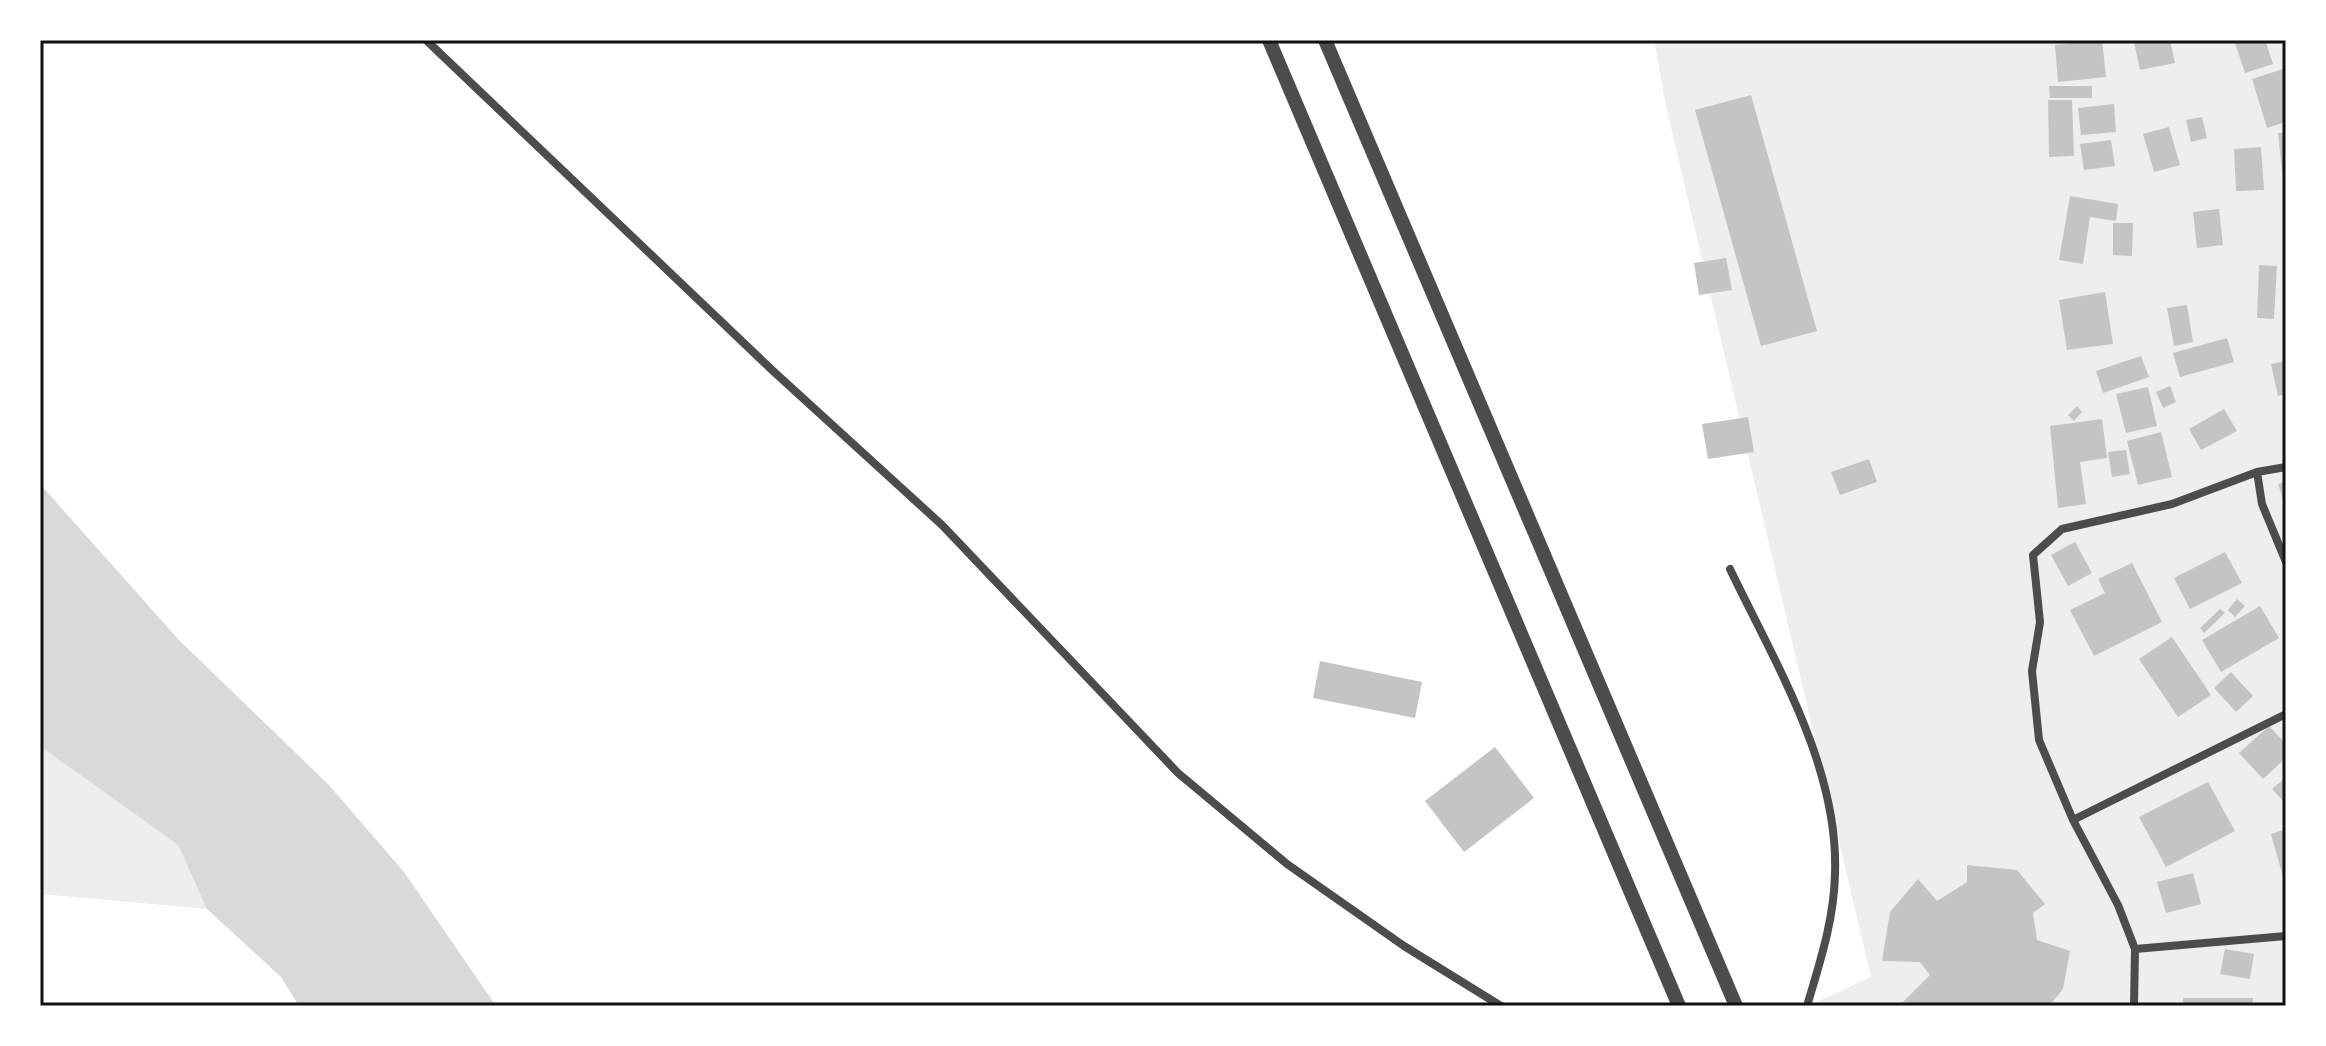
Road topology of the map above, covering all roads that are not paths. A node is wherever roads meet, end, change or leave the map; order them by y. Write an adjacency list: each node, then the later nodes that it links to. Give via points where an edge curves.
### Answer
1 (426, 40): 12 (street, via 942,525 1178,773 1287,864)
2 (1269, 40): 13 (street)
3 (1325, 40): 14 (street)
4 (2286, 467): 5 (street)
5 (2257, 472): 6 (street, via 2262,504); 9 (street, via 2172,504 2062,529 2033,555 2040,622 2032,671 2039,740)
6 (2286, 562)
7 (1730, 569): 15 (street, via 1790,693 1829,814 1835,871 1831,921)
8 (2286, 714): 9 (street)
9 (2073, 820): 11 (street)
10 (2286, 936): 11 (street)
11 (2135, 949): 16 (street)
12 (1501, 1006)
13 (1679, 1006)
14 (1736, 1006)
15 (1807, 1006)
16 (2134, 1006)

